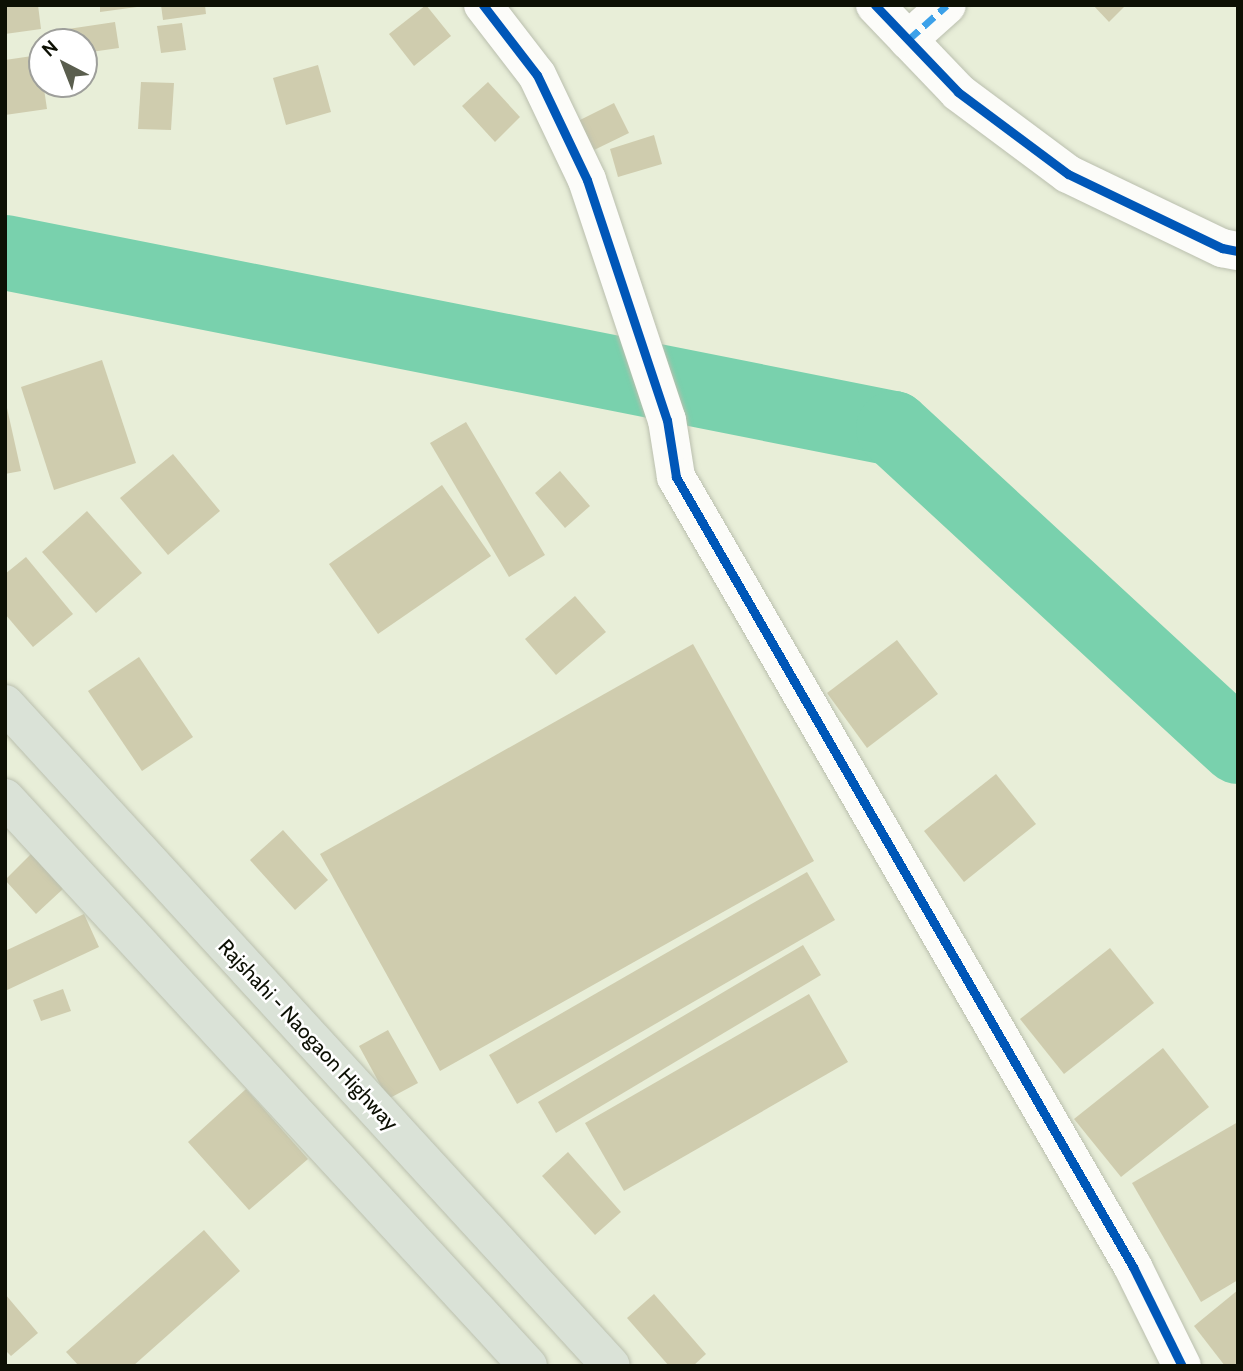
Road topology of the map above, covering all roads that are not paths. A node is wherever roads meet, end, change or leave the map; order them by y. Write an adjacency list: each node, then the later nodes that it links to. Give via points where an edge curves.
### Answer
1 (483, 5): 12 (street, via 537,75 587,180 667,420 676,477 1133,1267)
2 (875, 5): 4 (street)
3 (947, 5): 4 (street)
4 (908, 40): 5 (street, via 958,92 1068,174 1222,248)
5 (1238, 251)
6 (5, 704): 8 (main road, Rajshahi - Naogaon Highway)
7 (5, 798): 9 (main road)
8 (503, 1247): 9 (main road); 11 (main road, Rajshahi - Naogaon Highway)
9 (458, 1290): 10 (main road)
10 (528, 1366)
11 (611, 1366)
12 (1182, 1366)

